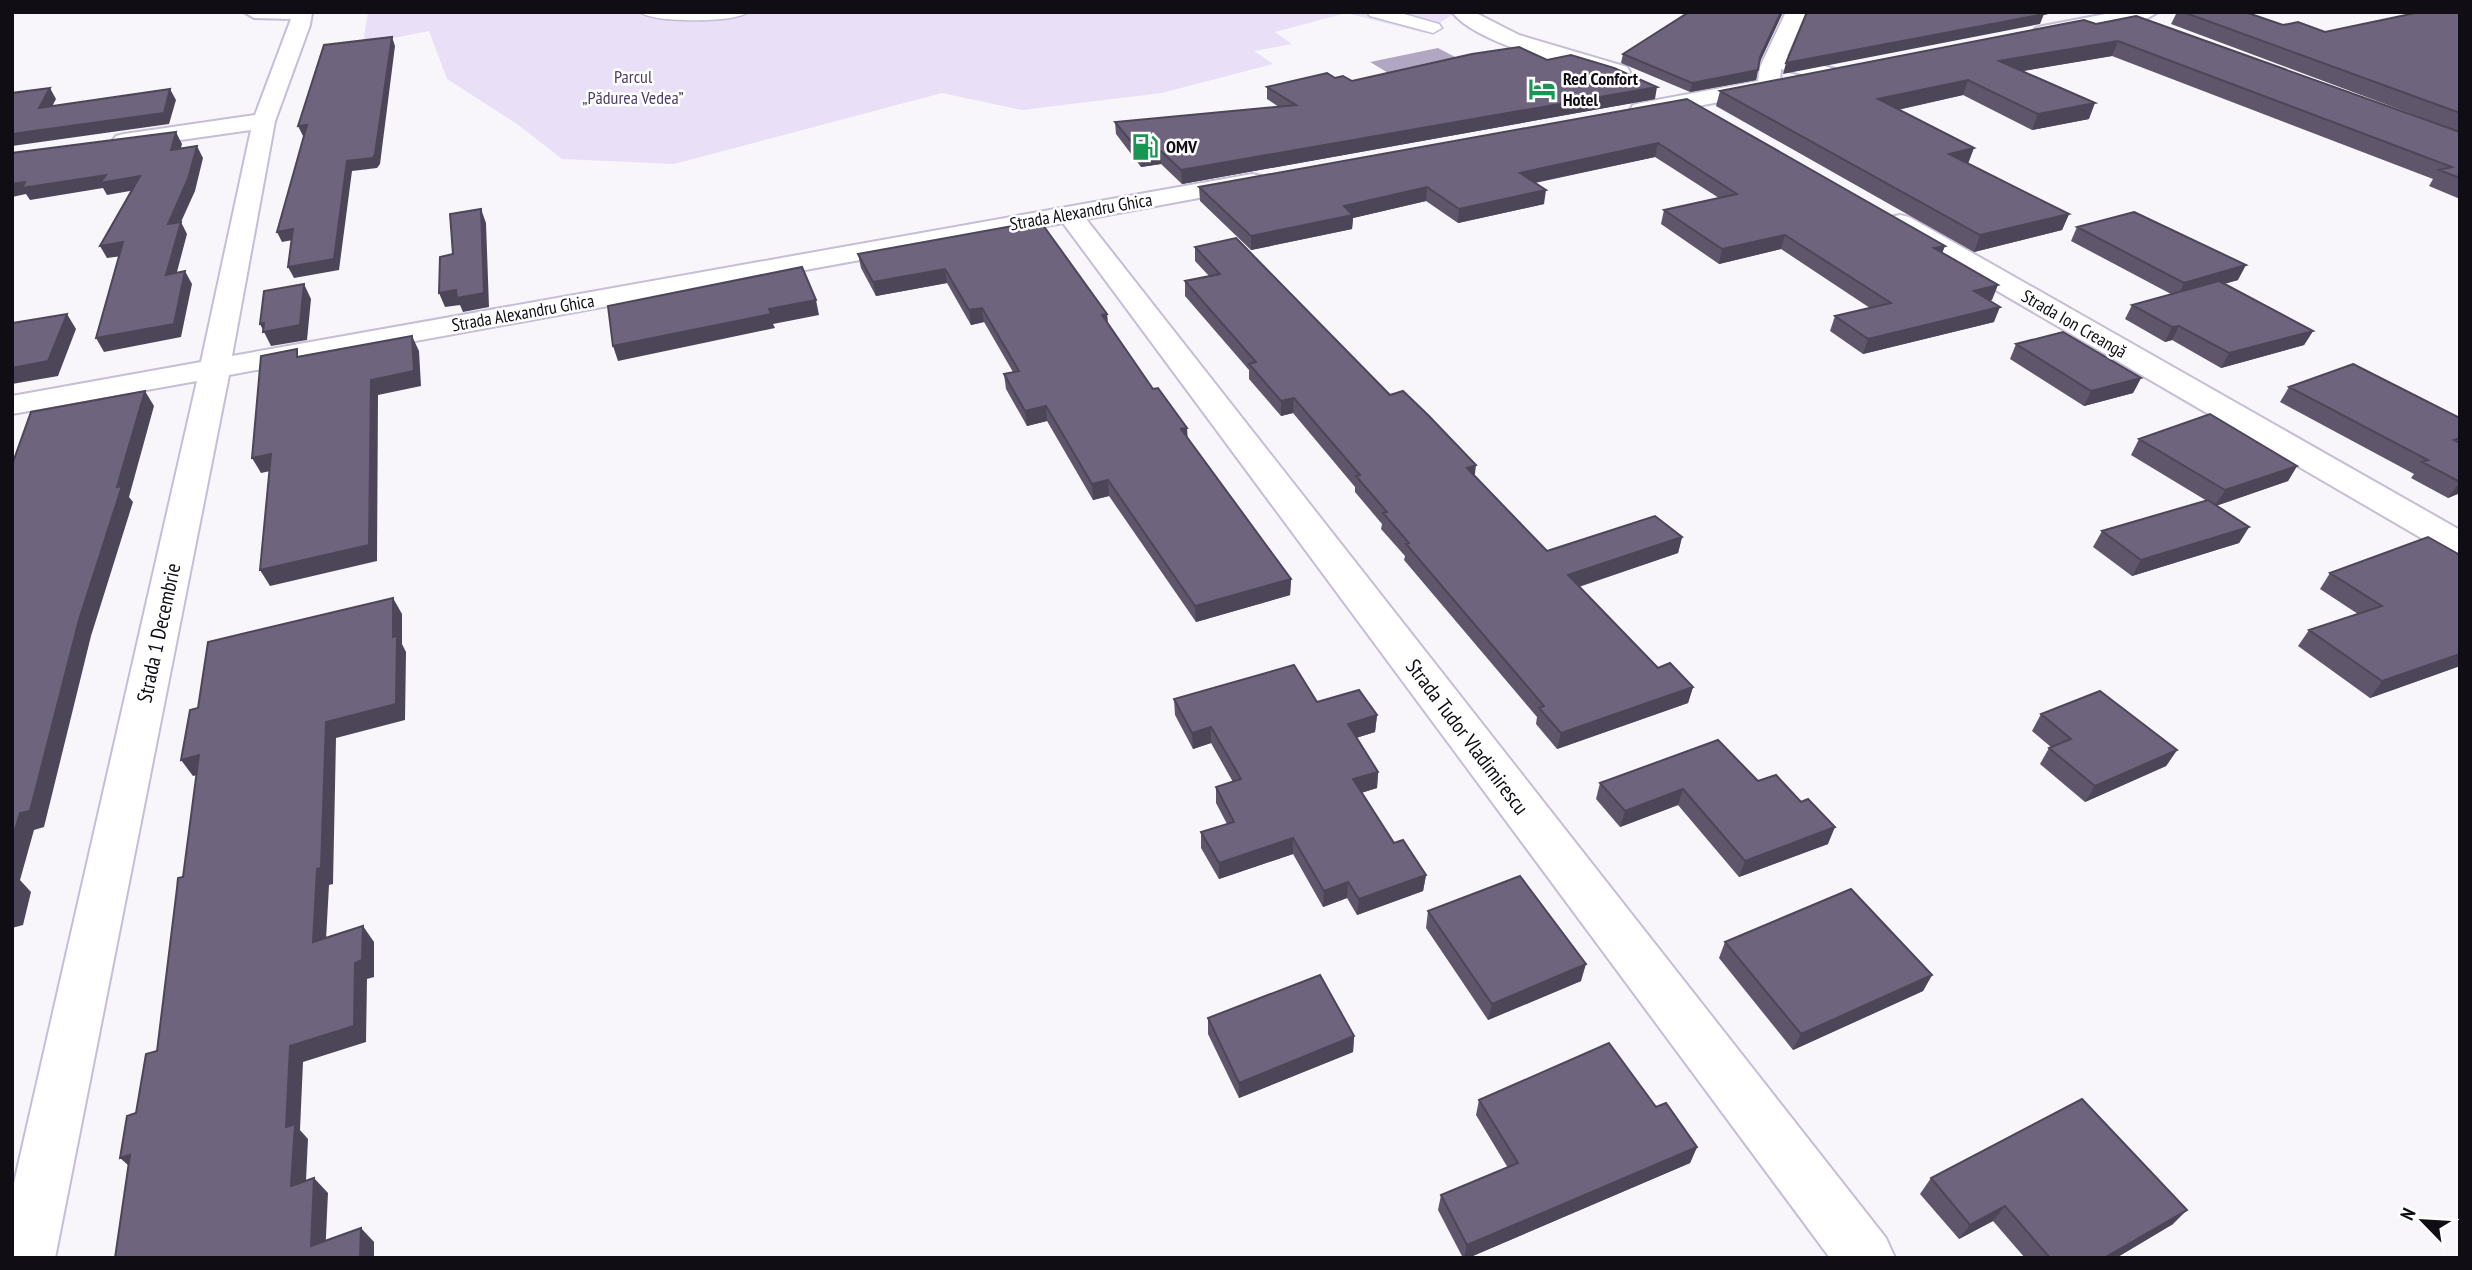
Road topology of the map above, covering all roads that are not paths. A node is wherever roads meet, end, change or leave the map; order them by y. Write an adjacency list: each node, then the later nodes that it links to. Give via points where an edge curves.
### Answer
1 (254, 12): 7 (street)
2 (649, 12): 3 (street)
3 (739, 12)
4 (1376, 12): 9 (street)
5 (1462, 12): 14 (street, via 1499,34)
6 (1796, 12): 11 (street)
7 (302, 13): 20 (street, Strada 1 Decembrie)
8 (2146, 20): 10 (street)
9 (1433, 27)
10 (2017, 37)
11 (1775, 58): 13 (street); 15 (street)
12 (1854, 69): 13 (street)
13 (1827, 74): 15 (street)
14 (1634, 78)
15 (1768, 86): 17 (street)
16 (1659, 87): 17 (street)
17 (1688, 102): 18 (street); 19 (street)
18 (1622, 114)
19 (1717, 119)
20 (264, 121): 21 (street); 25 (street, Strada 1 Decembrie)
21 (105, 143)
22 (1279, 176): 24 (street, Strada Alexandru Ghica)
23 (1873, 208): 27 (street, Strada Ion Creangă)
24 (1069, 214): 25 (street, Strada Alexandru Ghica); 29 (street, Strada Tudor Vladimirescu)
25 (215, 368): 26 (street, Strada Alexandru Ghica); 28 (street, Strada 1 Decembrie)
26 (12, 405)
27 (2460, 545)
28 (26, 1258)
29 (1866, 1258)

